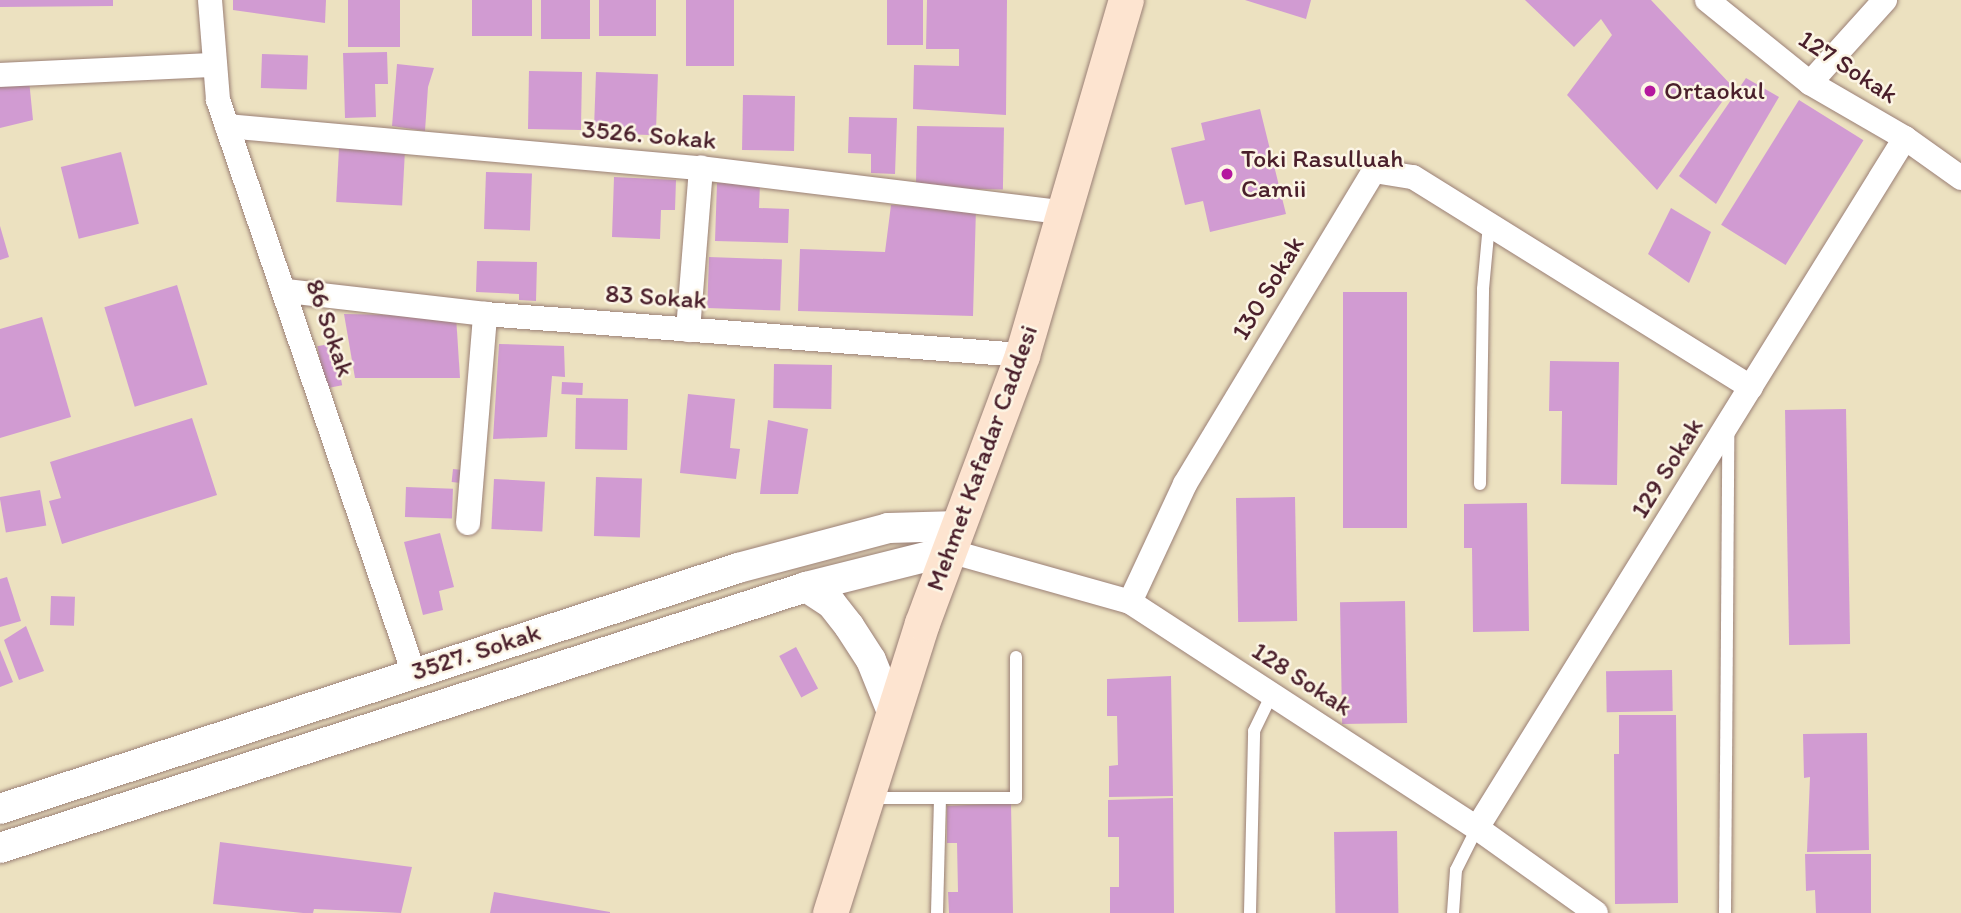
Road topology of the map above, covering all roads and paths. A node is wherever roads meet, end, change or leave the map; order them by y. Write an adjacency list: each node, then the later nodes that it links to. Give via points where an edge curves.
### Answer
1 (210, 0): 5 (street, 86 Sokak)
2 (1126, 0): 12 (main road, Mehmet Kafadar Caddesi)
3 (1707, 0): 7 (street, 127 Sokak)
4 (1885, 0): 7 (street)
5 (215, 65): 6 (street); 8 (street, 86 Sokak, via 218,100)
6 (0, 75)
7 (1810, 83): 9 (street, 127 Sokak)
8 (227, 126): 10 (street, 3526. Sokak); 14 (street, 86 Sokak)
9 (1905, 138): 11 (street, 127 Sokak); 18 (street, 129 Sokak)
10 (701, 169): 12 (street, 3526. Sokak); 16 (street)
11 (1961, 178)
12 (1065, 213): 17 (main road, Mehmet Kafadar Caddesi)
13 (1489, 224): 18 (street, 130 Sokak); 20 (lane, via 1483,289); 24 (street, 130 Sokak, via 1413,177 1374,170 1185,484)
14 (287, 291): 15 (street, 83 Sokak); 26 (street, 86 Sokak)
15 (485, 314): 16 (street, 83 Sokak); 21 (street)
16 (688, 330): 17 (street, 83 Sokak)
17 (1022, 355): 22 (main road, Mehmet Kafadar Caddesi)
18 (1751, 387): 19 (street, 129 Sokak)
19 (1728, 427): 33 (street, 129 Sokak); 40 (lane)
20 (1480, 484)
21 (468, 523)
22 (954, 538): 23 (street, 3527. Sokak); 24 (street, 128 Sokak); 26 (street, 3527. Sokak, via 888,528 829,542); 29 (main road, Mehmet Kafadar Caddesi)
23 (806, 587): 28 (street, 3527. Sokak); 29 (street, via 831,603 849,626 871,660)
24 (1130, 602): 27 (street, 128 Sokak)
25 (1016, 657): 31 (lane, via 1016,798)
26 (413, 671): 28 (street); 32 (street, 3527. Sokak)
27 (1272, 694): 33 (street, 128 Sokak); 37 (lane, via 1254,731)
28 (426, 711): 34 (street, 3527. Sokak)
29 (892, 712): 30 (main road, Mehmet Kafadar Caddesi)
30 (866, 798): 31 (lane); 35 (main road, Mehmet Kafadar Caddesi)
31 (940, 798): 36 (lane)
32 (0, 808)
33 (1477, 828): 38 (lane, via 1456,870); 39 (street, 128 Sokak)
34 (0, 848)
35 (830, 913)
36 (937, 913)
37 (1250, 913)
38 (1453, 913)
39 (1596, 913)
40 (1725, 913)

